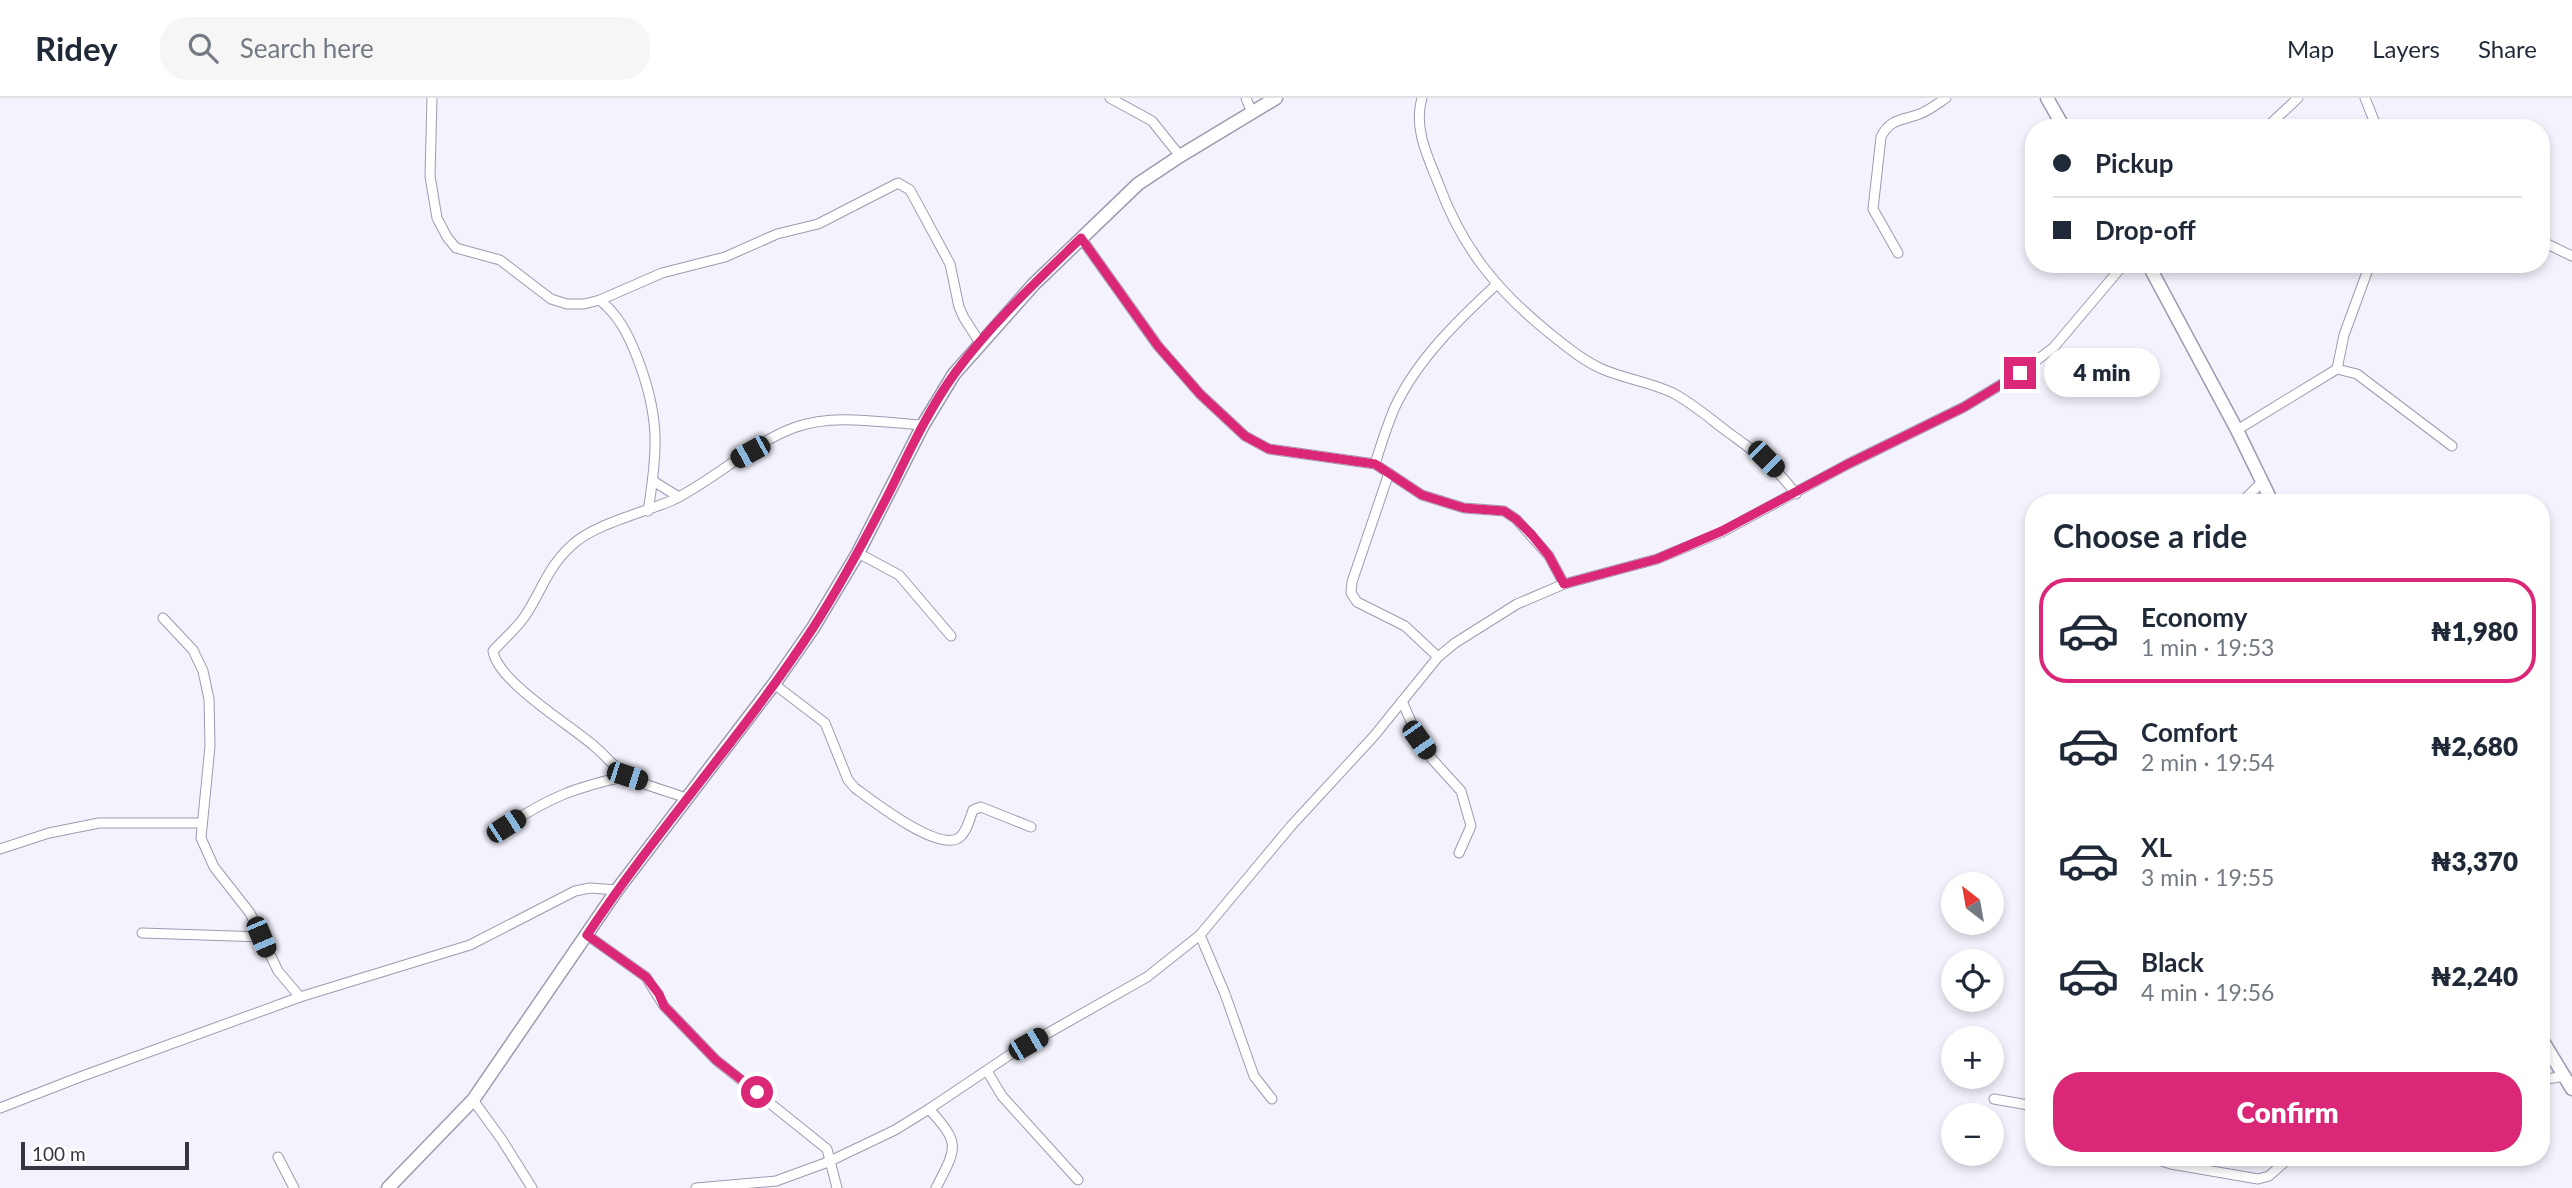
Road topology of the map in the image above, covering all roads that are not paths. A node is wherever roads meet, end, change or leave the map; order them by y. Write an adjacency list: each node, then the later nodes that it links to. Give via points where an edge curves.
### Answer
1 (432, 98): 24 (street, via 430,176 437,218 456,248 500,260 551,299 567,304)
2 (1111, 98): 14 (street, via 1152,121)
3 (1246, 98): 10 (street)
4 (1276, 98): 10 (street)
5 (1422, 98): 22 (street, via 1420,133 1445,201)
6 (1946, 98): 17 (street, via 1922,113 1895,121 1881,137 1873,209)
7 (2047, 98): 11 (street)
8 (2298, 98): 12 (street)
9 (2365, 98): 13 (street)
10 (1252, 113): 14 (street)
11 (2059, 119)
12 (2276, 119)
13 (2373, 119)
14 (1180, 156): 15 (street, via 1138,184)
15 (1081, 238): 26 (street); 31 (street, via 1158,346 1245,436 1269,449)
16 (2550, 245): 18 (street)
17 (1898, 253)
18 (2572, 256)
19 (2116, 273): 35 (street, via 2054,347 2020,373)
20 (2153, 273): 29 (street)
21 (2367, 273): 27 (street)
22 (1496, 285): 31 (street, via 1464,315 1411,379 1396,405); 35 (street, via 1540,325 1600,368 1675,394 1699,410 1766,459)
23 (618, 290): 24 (street); 25 (street); 26 (street, via 818,224 898,183 910,190 950,264 959,307)
24 (600, 300): 25 (street)
25 (614, 312): 33 (street, via 627,332 655,412)
26 (980, 342): 28 (street)
27 (2337, 369): 29 (street); 30 (street, via 2357,374)
28 (923, 425): 38 (street, via 830,420 794,427); 40 (street)
29 (2236, 430): 34 (street)
30 (2452, 446)
31 (1375, 464): 32 (street)
32 (1389, 473): 41 (street, via 1422,495 1464,508 1504,511 1549,556); 44 (street, via 1351,593 1357,602 1405,626)
33 (653, 481): 38 (street); 39 (street)
34 (2261, 483): 36 (street); 37 (street)
35 (1796, 494): 41 (street, via 1667,555)
36 (2250, 494)
37 (2267, 494)
38 (678, 497): 39 (street)
39 (648, 511): 47 (street, via 590,531 573,543 547,573 525,617 493,651 501,669 520,688)
40 (858, 553): 43 (street, via 899,575); 45 (street)
41 (1564, 584): 44 (street, via 1517,604)
42 (163, 618): 49 (street, via 193,650 209,699)
43 (951, 636)
44 (1438, 657): 46 (street)
45 (774, 684): 48 (street); 51 (street, via 825,723 855,788 919,830 955,840 973,810 981,807)
46 (1402, 701): 53 (street, via 1419,740 1461,791 1471,826); 57 (street)
47 (627, 776): 48 (street); 50 (street, via 575,788)
48 (686, 798): 54 (street)
49 (202, 823): 52 (street, via 99,823); 58 (street, via 201,838 208,856 245,905)
50 (506, 826)
51 (1031, 827)
52 (0, 849)
53 (1459, 853)
54 (617, 890): 56 (street); 59 (street, via 575,891 470,945)
55 (142, 933): 58 (street)
56 (587, 935): 67 (street); 72 (street, via 646,977 664,1006 716,1060 821,1144 830,1156)
57 (1200, 935): 61 (street, via 1147,977); 65 (street, via 1254,1076)
58 (261, 937): 59 (street, via 278,971)
59 (300, 997): 69 (street)
60 (2550, 1052): 62 (street)
61 (987, 1071): 70 (street); 75 (street, via 1002,1096)
62 (2565, 1076): 63 (street); 64 (street)
63 (2550, 1078)
64 (2572, 1089)
65 (1272, 1098)
66 (1994, 1098): 68 (street)
67 (472, 1100): 77 (street); 78 (street)
68 (2025, 1104)
69 (0, 1108)
70 (929, 1109): 72 (street); 81 (street, via 954,1145)
71 (278, 1157): 76 (street)
72 (828, 1162): 79 (street, via 776,1181); 80 (street)
73 (2183, 1166): 74 (street, via 2258,1179)
74 (2280, 1166)
75 (1078, 1180)
76 (294, 1188)
77 (388, 1188)
78 (532, 1188)
79 (696, 1188)
80 (837, 1188)
81 (936, 1188)

